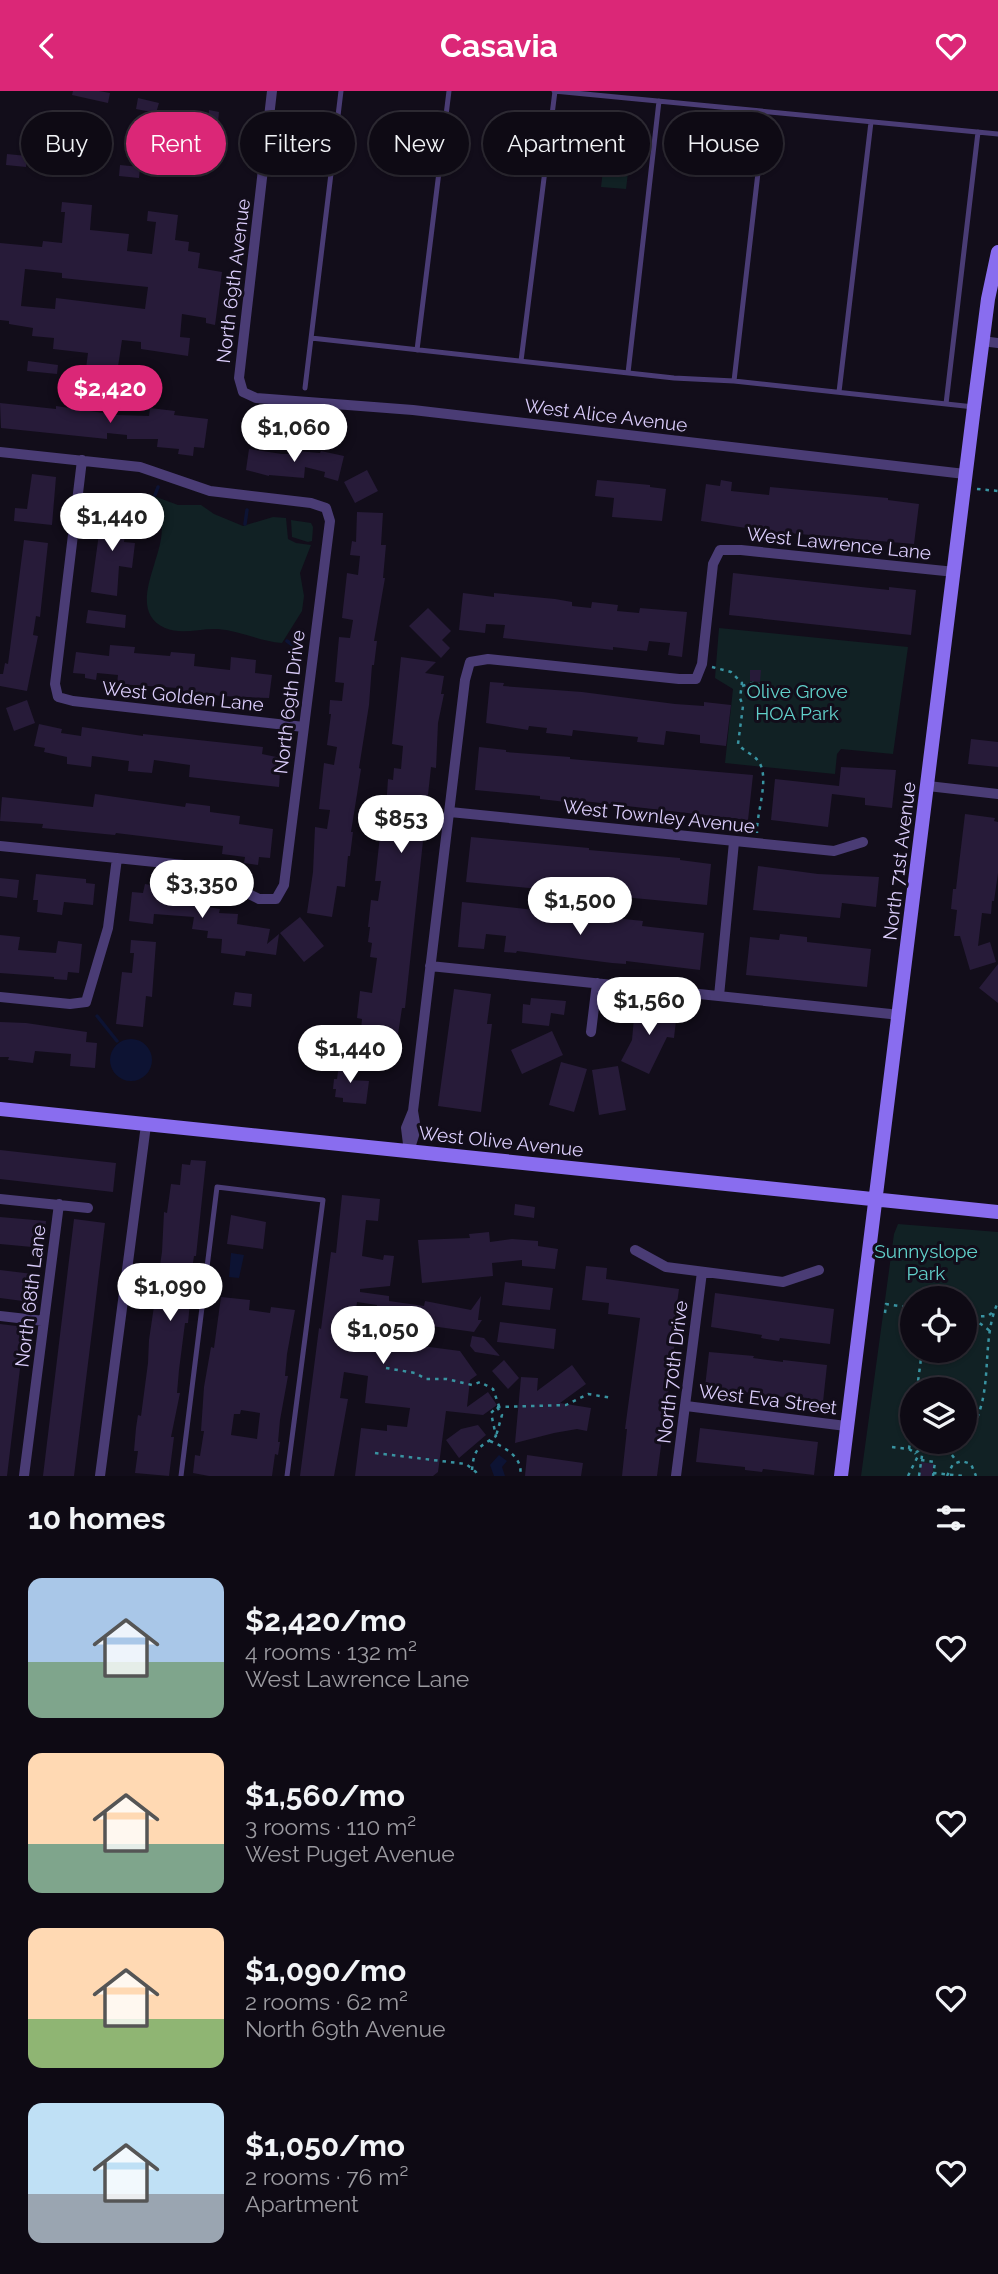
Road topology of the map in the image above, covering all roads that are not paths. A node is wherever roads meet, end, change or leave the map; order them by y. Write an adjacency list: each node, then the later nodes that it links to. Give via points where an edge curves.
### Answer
1 (272, 91): 21 (street, North 69th Avenue, via 239,378)
2 (341, 91): 13 (lane)
3 (449, 91): 16 (lane)
4 (554, 91): 5 (lane); 17 (lane)
5 (659, 101): 6 (lane); 18 (lane)
6 (765, 112)
7 (783, 114): 8 (lane)
8 (871, 122): 9 (lane); 22 (lane)
9 (978, 132): 10 (lane); 23 (lane)
10 (998, 134)
11 (758, 175): 19 (lane)
12 (998, 252): 14 (street, North 71st Avenue)
13 (311, 338): 16 (lane); 20 (lane)
14 (982, 341): 15 (street); 24 (street, North 71st Avenue)
15 (998, 343)
16 (418, 349): 17 (lane)
17 (521, 361): 18 (lane)
18 (628, 373): 19 (lane)
19 (734, 381): 22 (lane)
20 (305, 388)
21 (243, 392): 27 (street, West Alice Avenue, via 256,398 426,412)
22 (839, 392): 23 (lane)
23 (946, 404): 24 (lane)
24 (974, 407): 27 (street, North 71st Avenue)
25 (0, 452): 26 (street)
26 (82, 460): 29 (street, North 69th Drive, via 140,467 210,491 327,508 330,521); 29 (street, West Golden Lane, via 55,684 58,697)
27 (965, 481): 28 (street, North 71st Avenue)
28 (955, 572): 30 (street, North 71st Avenue); 32 (street, West Lawrence Lane, via 720,550 713,564 702,664 696,679 488,659 470,662)
29 (304, 727): 36 (street, North 69th Drive, via 285,885 276,899 258,899 196,868)
30 (928, 786): 31 (street); 41 (street, North 71st Avenue)
31 (998, 793)
32 (450, 812): 33 (street, West Townley Avenue); 37 (street)
33 (734, 842): 34 (street, West Townley Avenue, via 834,851); 39 (street)
34 (863, 842)
35 (0, 846): 36 (street)
36 (117, 858): 40 (street, via 108,928 86,1002)
37 (430, 966): 38 (street); 45 (street, via 413,1111 416,1129)
38 (597, 983): 39 (street); 42 (street)
39 (719, 996): 41 (street)
40 (0, 997)
41 (900, 1015): 47 (street, North 71st Avenue)
42 (591, 1033)
43 (0, 1109): 44 (street, West Olive Avenue)
44 (146, 1125): 45 (street, West Olive Avenue); 59 (street)
45 (409, 1152): 47 (street, West Olive Avenue)
46 (0, 1199): 48 (street)
47 (875, 1200): 50 (street, West Olive Avenue); 57 (street, North 71st Avenue)
48 (59, 1205): 49 (street); 55 (street, North 68th Lane)
49 (88, 1208)
50 (998, 1213)
51 (635, 1250): 53 (street, via 666,1267)
52 (819, 1270): 53 (street, via 783,1282)
53 (702, 1272): 56 (street, North 70th Drive)
54 (0, 1316): 55 (street)
55 (44, 1321): 58 (street, North 68th Lane)
56 (686, 1406): 57 (street, West Eva Street); 62 (street, North 70th Drive)
57 (846, 1426): 63 (street, North 71st Avenue)
58 (24, 1476)
59 (100, 1476)
60 (181, 1476): 61 (lane, via 217,1187 323,1199)
61 (287, 1476)
62 (676, 1476)
63 (841, 1476)

